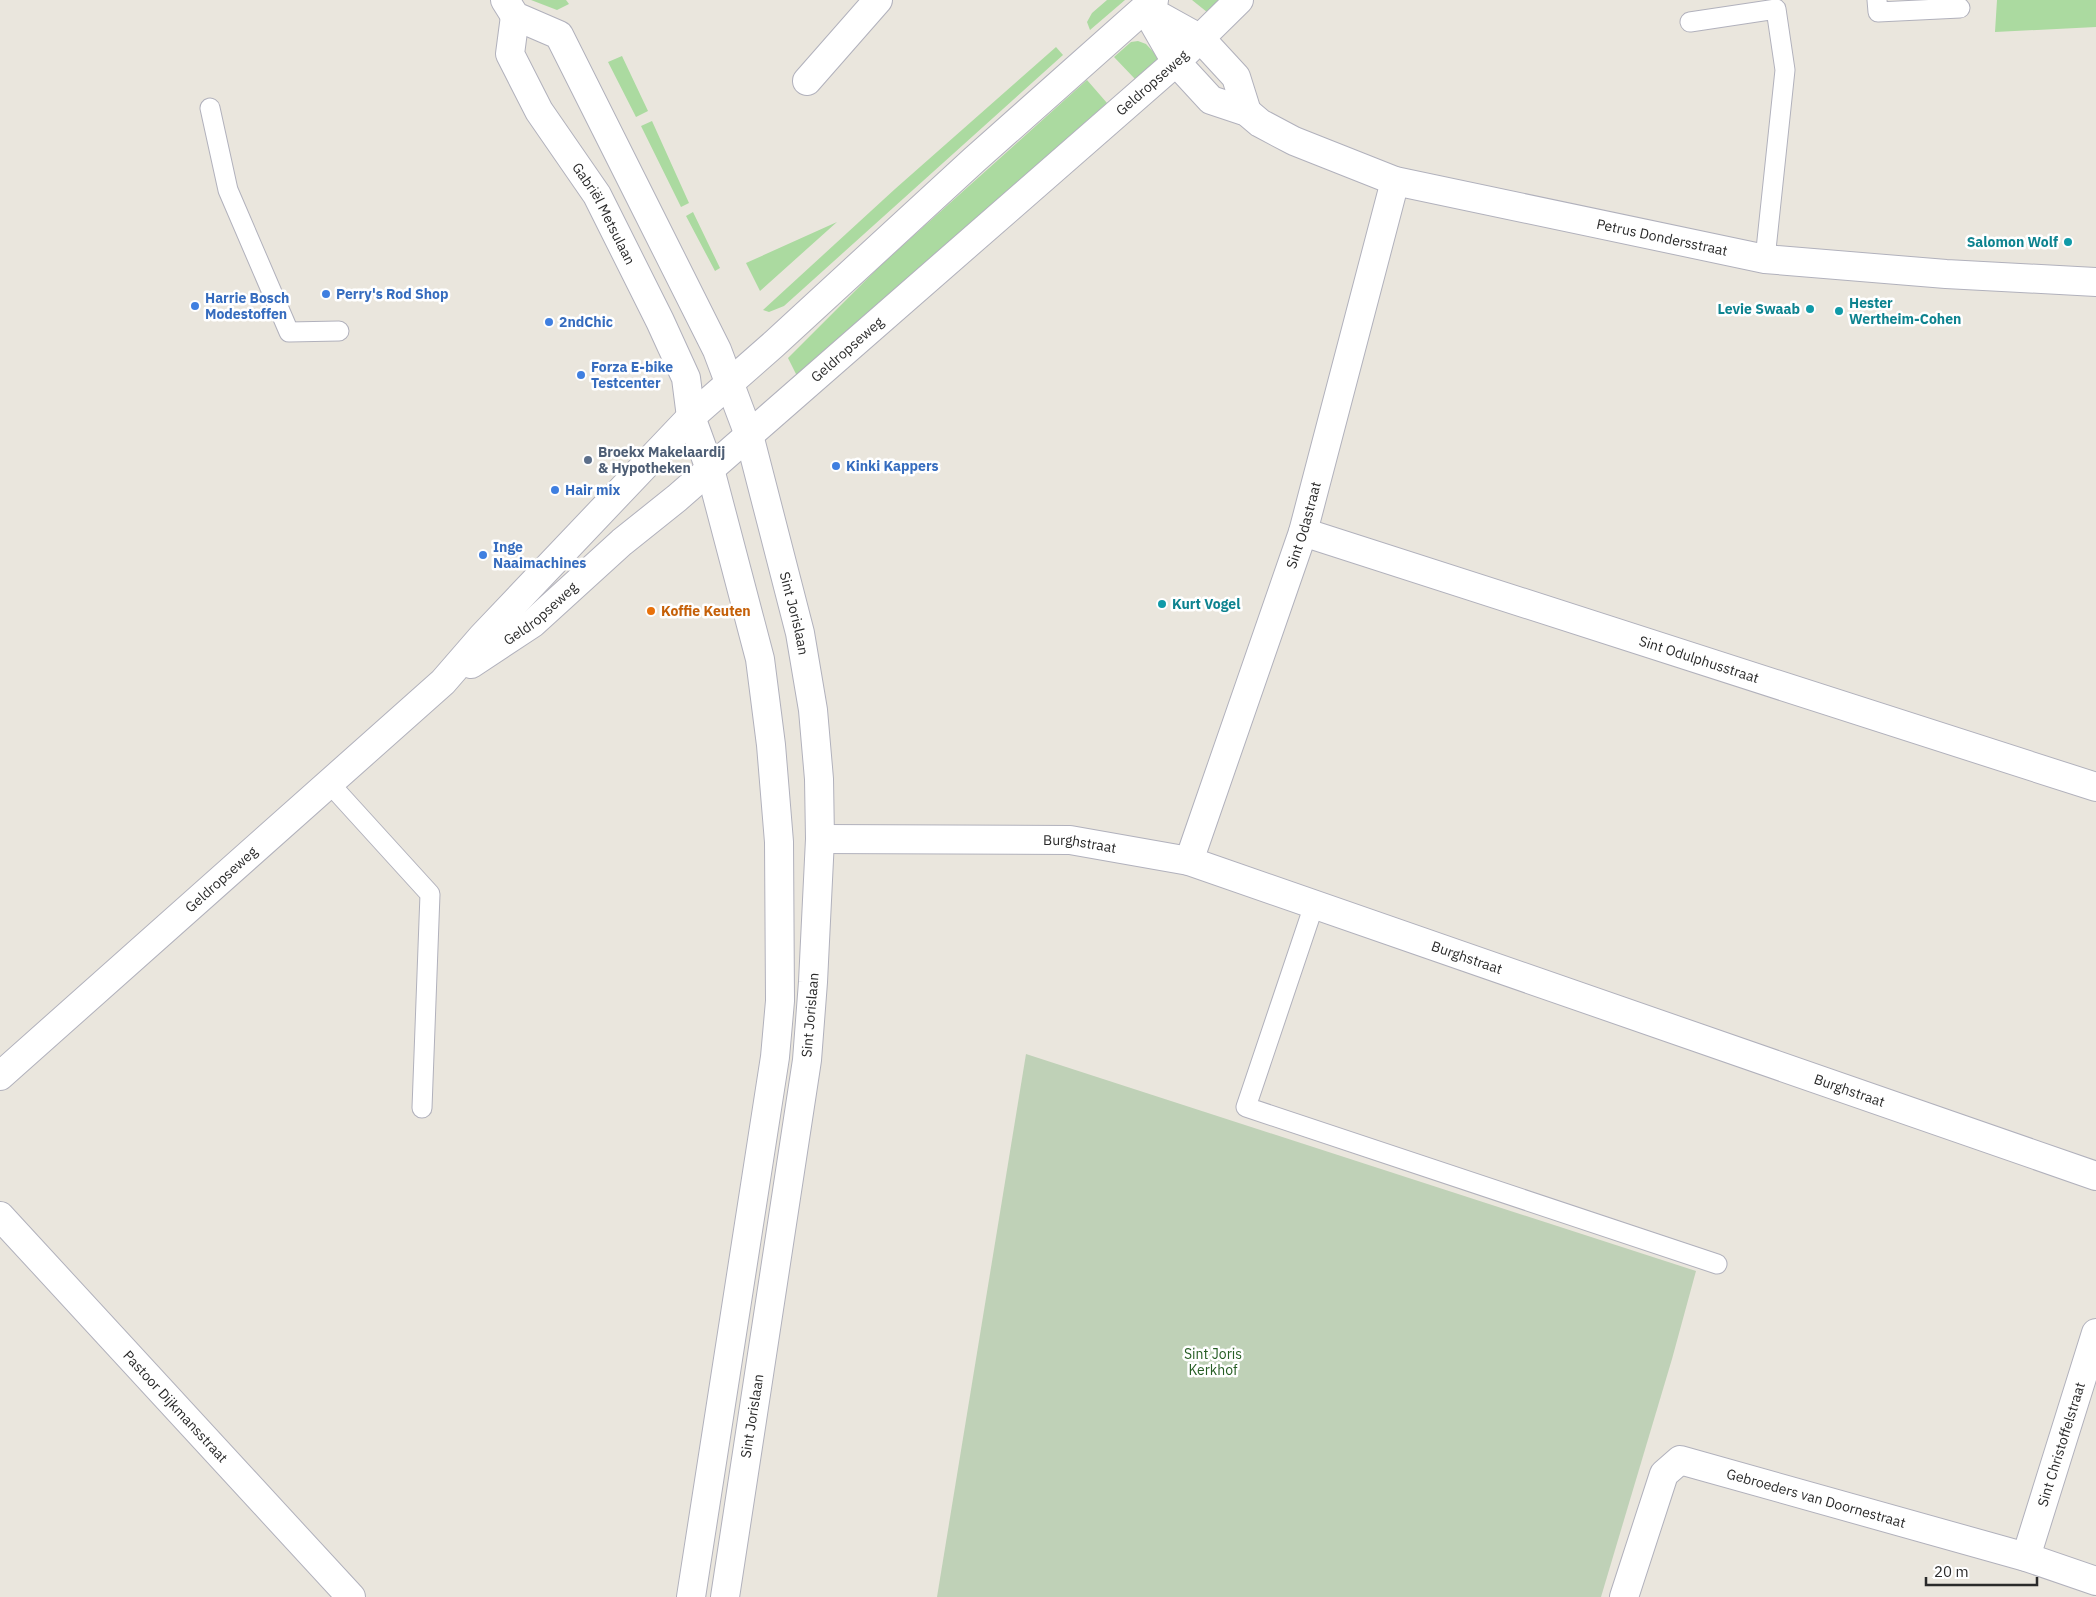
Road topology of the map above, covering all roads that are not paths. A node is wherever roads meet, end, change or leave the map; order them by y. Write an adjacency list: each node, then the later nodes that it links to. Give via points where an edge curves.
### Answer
1 (878, 0): 10 (street)
2 (1239, 0): 8 (street, Geldropseweg)
3 (1877, 0): 6 (lane, via 1878,12)
4 (1150, 4): 8 (street); 9 (street, Petrus Dondersstraat); 17 (street, Geldropseweg)
5 (510, 8): 17 (street, Gabriël Metsulaan, via 559,35 717,350); 18 (street, Gabriël Metsulaan, via 510,54 539,111 597,195 643,287 686,378)
6 (1960, 8)
7 (1690, 22): 14 (lane, via 1776,9 1785,70)
8 (1201, 39): 9 (street, Geldropseweg); 12 (street, via 1236,77)
9 (1176, 62): 12 (street, Petrus Dondersstraat, via 1211,100); 19 (street, Geldropseweg)
10 (807, 81)
11 (210, 108): 16 (lane, via 228,190 289,332)
12 (1246, 112): 13 (street, Petrus Dondersstraat, via 1294,141)
13 (1395, 181): 14 (street, Petrus Dondersstraat); 21 (street, Sint Odastraat)
14 (1765, 259): 15 (street, Petrus Dondersstraat)
15 (2096, 282)
16 (339, 331)
17 (729, 384): 18 (street, Geldropseweg); 19 (street, Sint Jorislaan)
18 (691, 418): 20 (street, Gabriël Metsulaan); 22 (street, Geldropseweg)
19 (748, 435): 20 (street, Geldropseweg); 25 (street, Sint Jorislaan, via 800,634 813,710)
20 (710, 469): 22 (street, Geldropseweg, via 622,542 533,623); 37 (street, via 760,659 779,842 781,965 775,1057)
21 (1303, 532): 24 (street, Sint Odulphusstraat); 26 (street, Sint Odastraat)
22 (443, 682): 23 (street, Geldropseweg)
23 (330, 784): 28 (street, Geldropseweg); 29 (lane, via 430,894)
24 (2096, 787)
25 (820, 839): 26 (street, Burghstraat, via 1070,840); 38 (street, Sint Jorislaan, via 807,1060)
26 (1189, 861): 27 (street, Burghstraat)
27 (1314, 905): 30 (street, Burghstraat); 32 (lane, via 1246,1107)
28 (0, 1076)
29 (422, 1108)
30 (2096, 1176)
31 (0, 1216): 36 (street, Pastoor Dijkmansstraat)
32 (1717, 1264)
33 (2096, 1333): 34 (street, Sint Christoffelstraat)
34 (2026, 1557): 35 (street, Gebroeders van Doornestraat); 39 (street, Gebroeders van Doornestraat, via 1680,1460 1664,1474)
35 (2096, 1581)
36 (350, 1597)
37 (691, 1597)
38 (725, 1597)
39 (1624, 1597)

